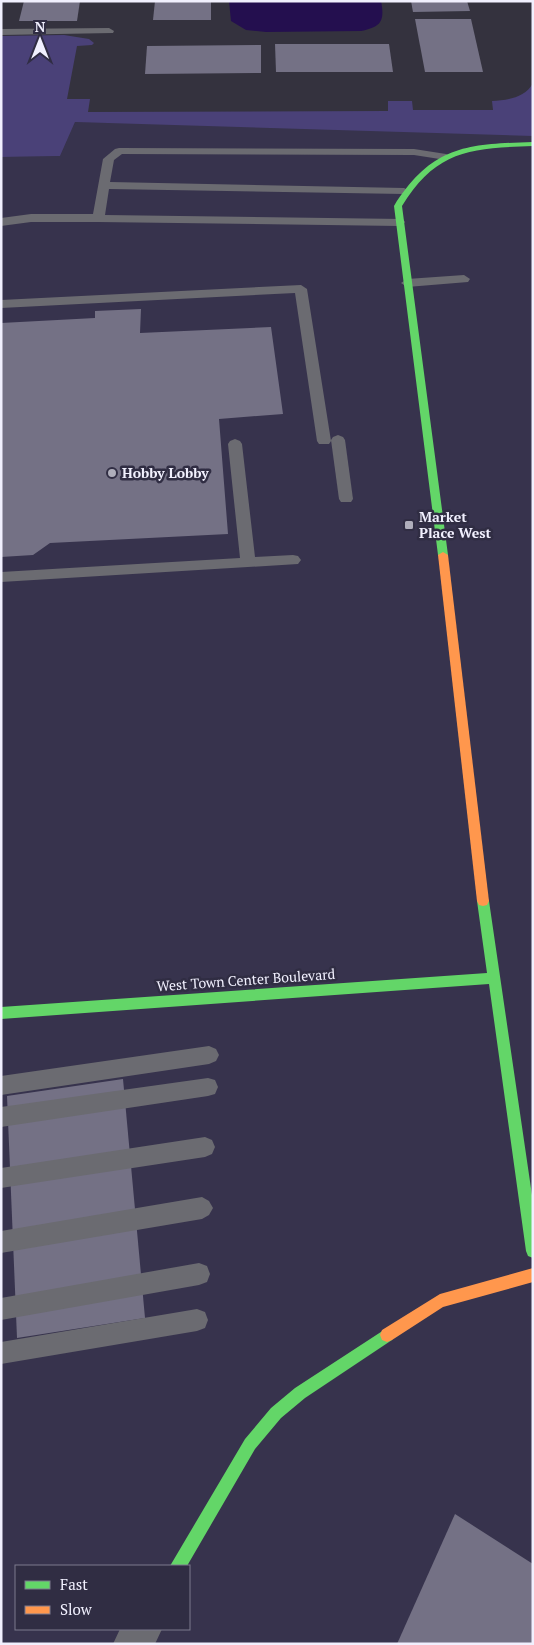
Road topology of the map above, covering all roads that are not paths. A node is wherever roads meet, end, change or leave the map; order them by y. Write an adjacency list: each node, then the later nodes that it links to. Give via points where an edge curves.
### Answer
1 (1, 32): 2 (lane)
2 (109, 32)
3 (533, 144): 4 (street, via 485,146)
4 (446, 157): 5 (lane, via 414,152 119,151 109,158); 6 (street, via 424,168)
5 (104, 185): 6 (lane); 7 (lane)
6 (404, 191): 9 (street, via 398,206)
7 (98, 218): 8 (lane, via 32,218); 9 (lane)
8 (1, 222)
9 (398, 222): 11 (street)
10 (464, 279): 11 (lane)
11 (407, 284): 18 (street)
12 (1, 304): 14 (lane, via 301,289)
13 (235, 444): 16 (lane)
14 (346, 499)
15 (293, 560): 16 (lane)
16 (248, 562): 17 (lane)
17 (1, 577)
18 (494, 978): 19 (street, West Town Center Boulevard); 28 (street)
19 (1, 1014)
20 (209, 1056): 21 (lane)
21 (1, 1086)
22 (208, 1087): 23 (lane)
23 (1, 1117)
24 (205, 1148): 25 (lane)
25 (1, 1178)
26 (202, 1208): 27 (lane)
27 (1, 1242)
28 (533, 1251)
29 (199, 1274): 31 (lane)
30 (533, 1276): 34 (street, via 440,1301 300,1393 276,1413 250,1444)
31 (1, 1309)
32 (197, 1320): 33 (lane)
33 (1, 1353)
34 (179, 1565)
35 (141, 1630): 36 (street)
36 (133, 1644)

